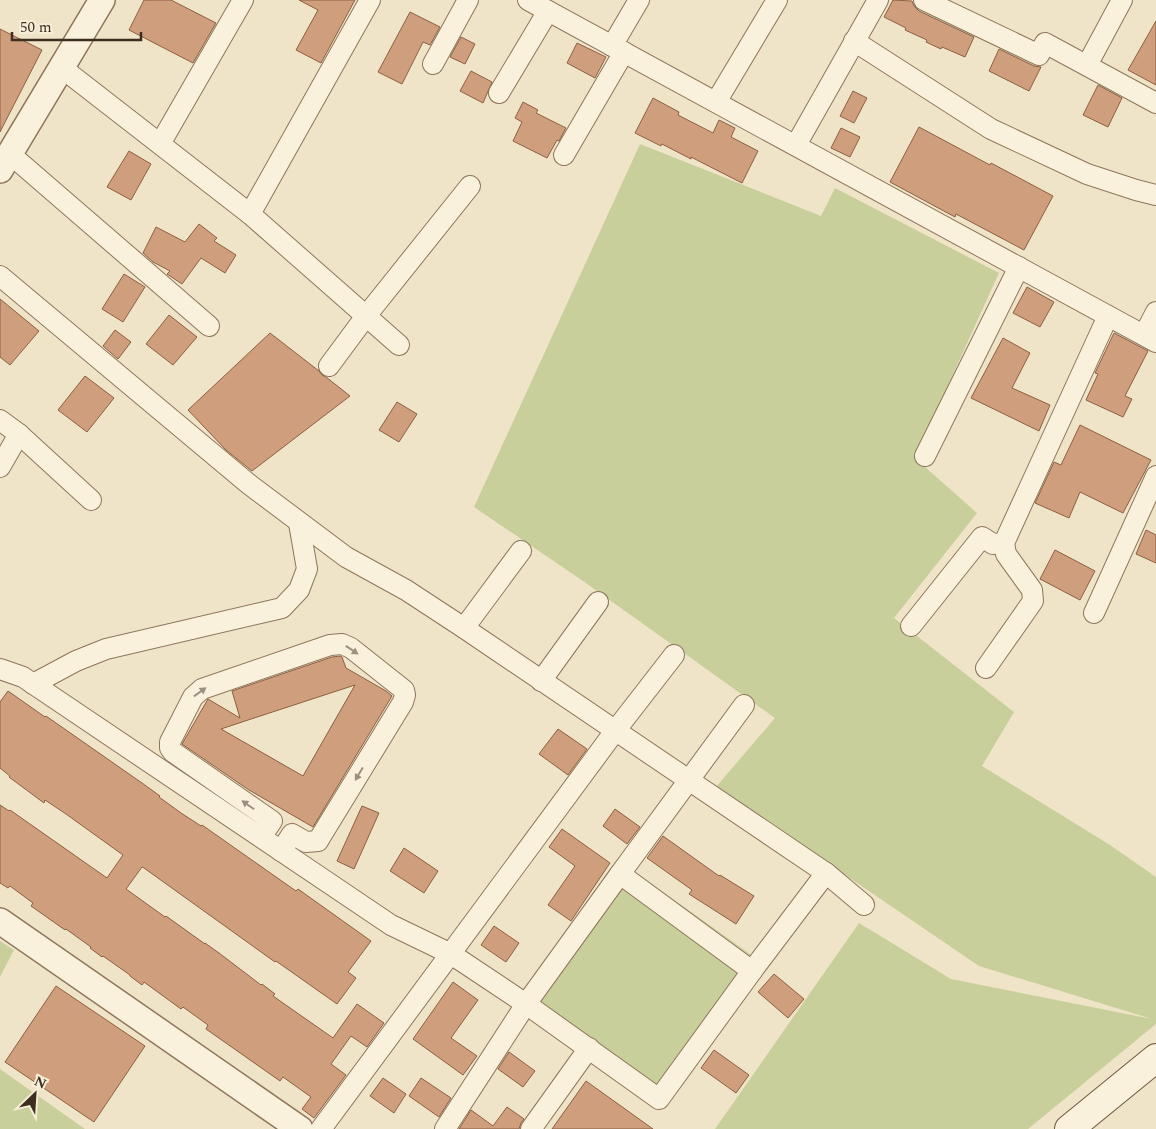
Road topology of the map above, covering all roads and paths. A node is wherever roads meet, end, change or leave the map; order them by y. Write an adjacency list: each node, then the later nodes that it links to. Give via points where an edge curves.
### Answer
1 (102, 0): 16 (street)
2 (243, 0): 20 (street)
3 (370, 0): 26 (street)
4 (468, 0): 15 (street)
5 (528, 0): 11 (street)
6 (639, 0): 13 (street)
7 (777, 0): 18 (street)
8 (878, 0): 12 (street)
9 (924, 0): 19 (street, via 1039,55 1045,43)
10 (1122, 0): 14 (street)
11 (548, 11): 13 (street); 17 (street)
12 (854, 41): 21 (street); 25 (street, via 991,129 1087,174)
13 (618, 49): 18 (street); 22 (street)
14 (1092, 56)
15 (433, 64)
16 (62, 68): 20 (street); 23 (street)
17 (499, 93)
18 (716, 102): 21 (street)
19 (1156, 103)
20 (160, 144): 26 (street)
21 (796, 145): 27 (street)
22 (564, 155)
23 (5, 162): 32 (street)
24 (470, 186): 30 (street)
25 (1156, 195)
26 (250, 214): 30 (street)
27 (1019, 267): 31 (street); 38 (street)
28 (0, 276): 42 (street)
29 (1156, 312): 33 (street)
30 (366, 316): 34 (street); 35 (street)
31 (1108, 316): 33 (street); 43 (street)
32 (209, 326)
33 (1150, 338)
34 (399, 345)
35 (329, 366)
36 (0, 420): 37 (street)
37 (19, 434): 39 (street); 41 (street)
38 (925, 456)
39 (0, 467)
40 (1156, 476): 46 (street)
41 (91, 500)
42 (299, 523): 48 (street, via 346,557 406,590); 53 (street, via 307,569 299,590 282,608 106,649)
43 (1004, 543): 47 (street, via 993,544 982,537); 50 (street, via 1006,554 1032,590 1033,601)
44 (521, 550): 48 (street)
45 (598, 602): 52 (street)
46 (1094, 613)
47 (911, 626)
48 (464, 628): 52 (street)
49 (674, 655): 55 (street)
50 (986, 668)
51 (0, 670): 53 (street, via 23,677)
52 (541, 681): 55 (street)
53 (33, 684): 57 (street)
54 (744, 704): 56 (street)
55 (614, 731): 56 (street); 64 (street)
56 (688, 780): 60 (street); 61 (street)
57 (266, 830): 58 (street); 58 (street, one-way to 58, via 173,752 170,742 193,697 202,688 330,645 342,644 404,690 406,695 318,840 306,842); 59 (street)
58 (292, 834): 59 (street)
59 (281, 851): 64 (street, via 391,925)
60 (620, 874): 65 (street); 66 (street)
61 (826, 874): 62 (street); 65 (street)
62 (864, 905)
63 (0, 921): 69 (street)
64 (450, 954): 66 (street); 70 (street)
65 (752, 971): 67 (street, via 659,1099)
66 (526, 1004): 67 (street); 71 (street)
67 (589, 1048): 72 (street)
68 (1156, 1058): 73 (main road)
69 (300, 1129)
70 (321, 1129)
71 (445, 1129)
72 (531, 1129)
73 (1069, 1129)

